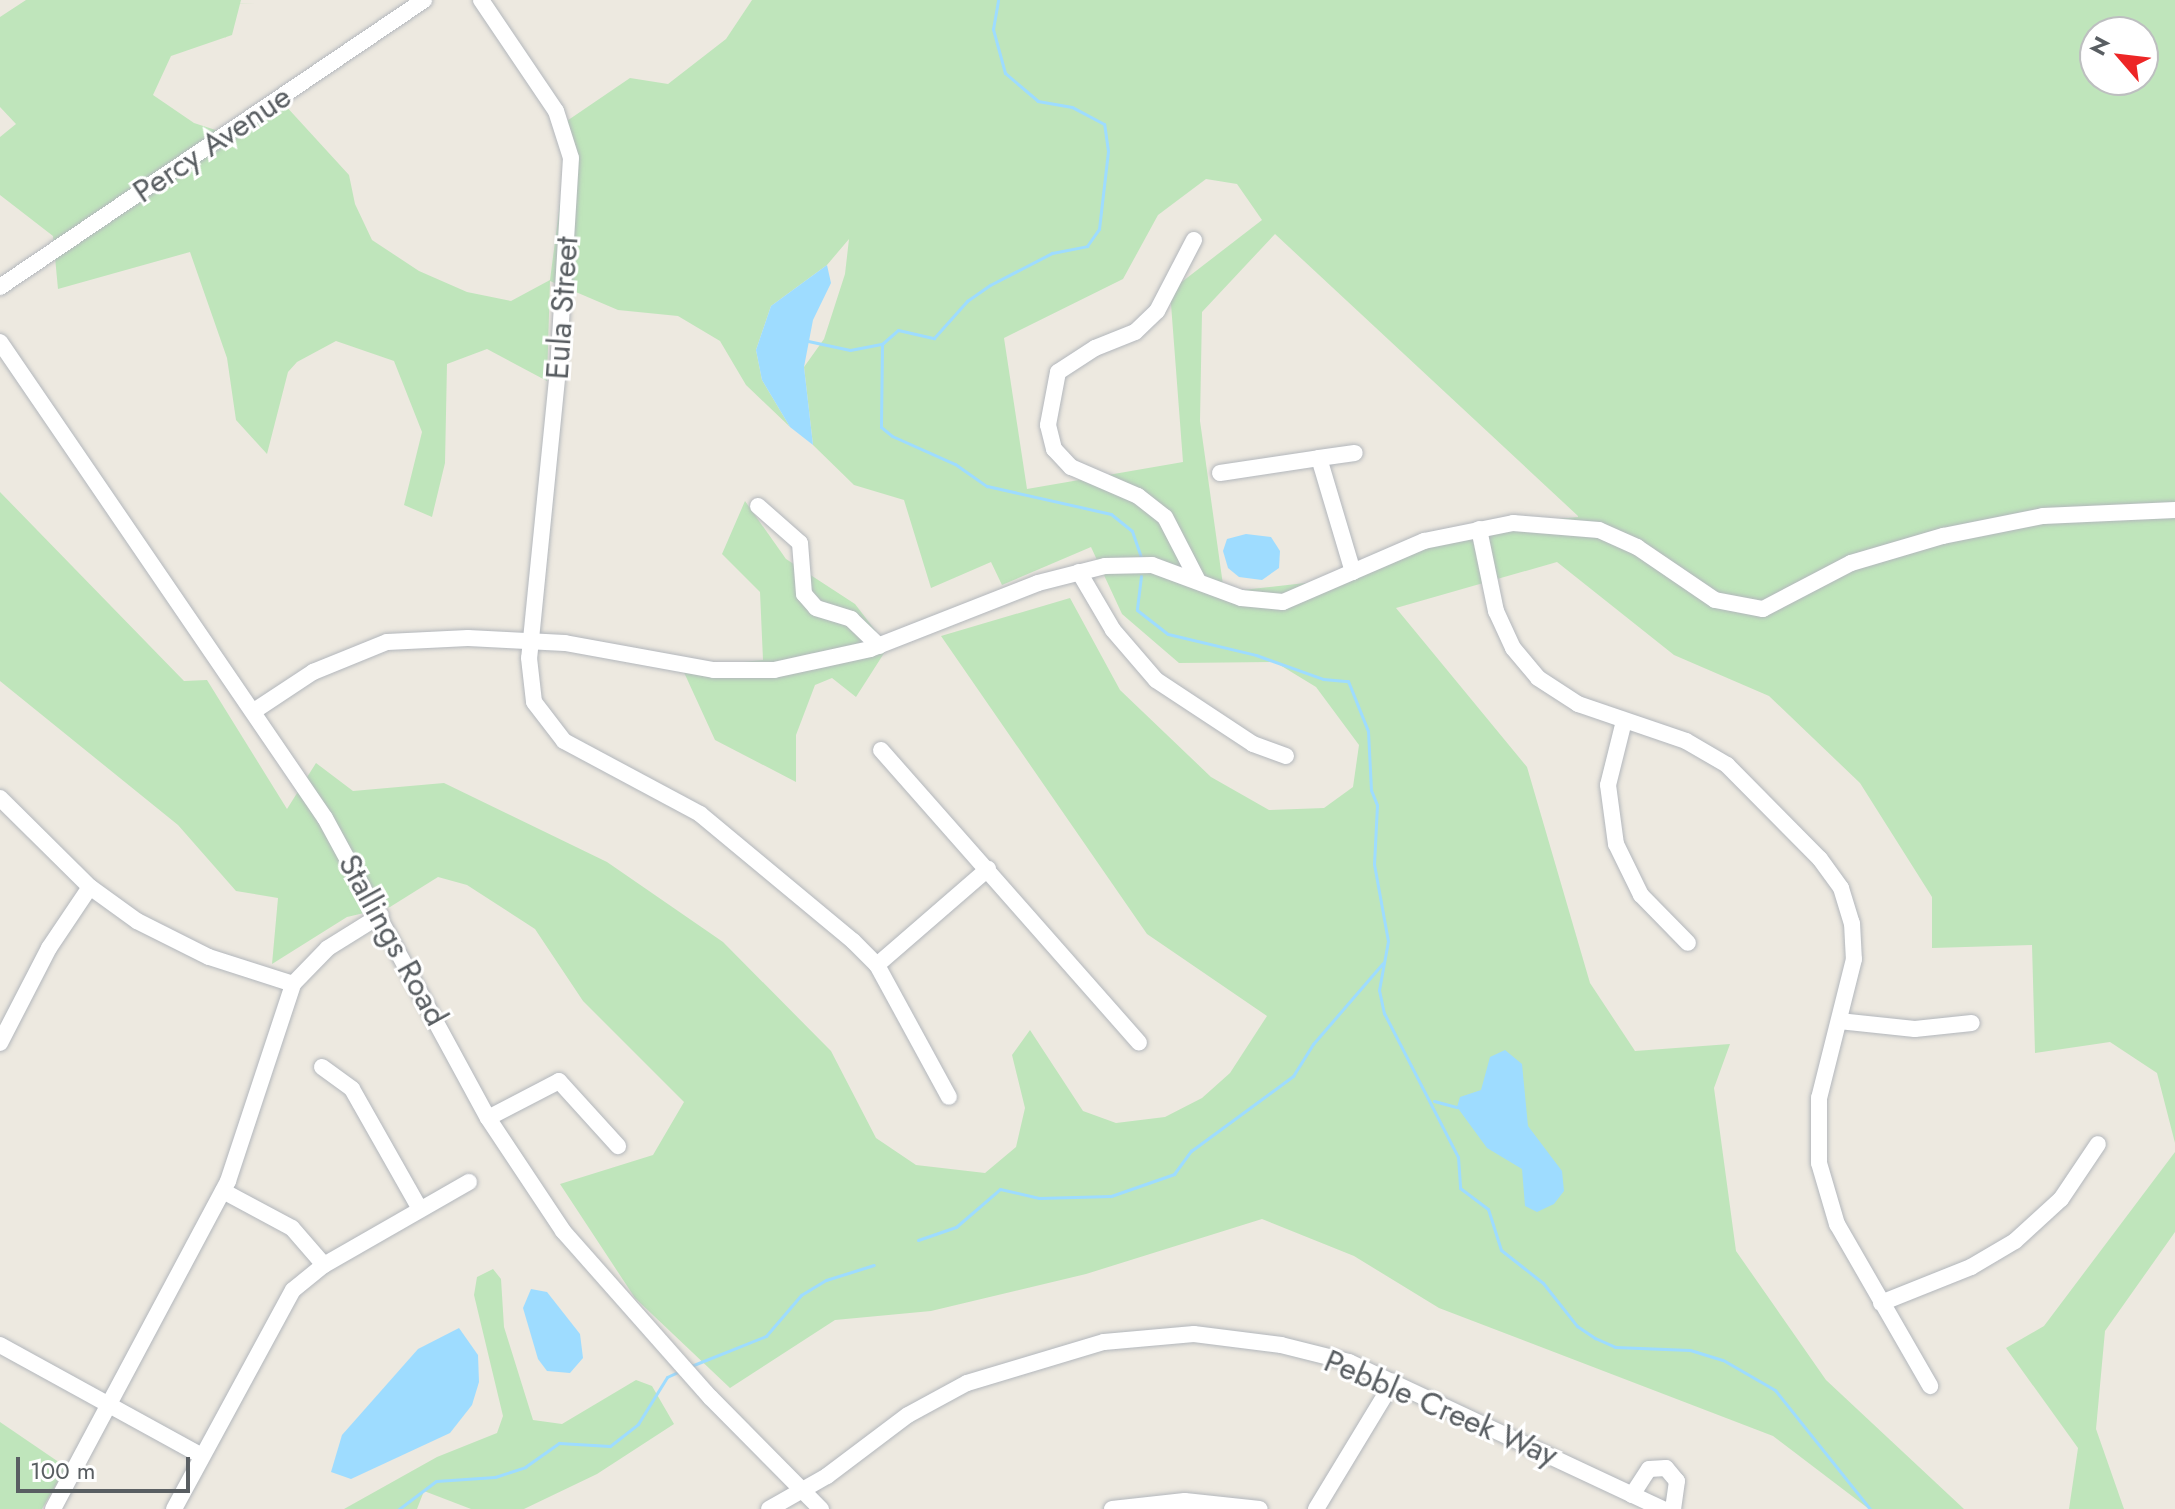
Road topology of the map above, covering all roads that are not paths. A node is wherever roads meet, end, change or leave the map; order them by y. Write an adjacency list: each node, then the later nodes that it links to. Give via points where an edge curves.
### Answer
1 (424, 0): 4 (street, Percy Avenue)
2 (481, 0): 15 (street, Eula Street, via 556,111 571,158 558,369)
3 (1194, 240): 14 (street, via 1157,311 1135,332 1095,348 1058,372 1048,425 1054,449 1071,467 1138,496 1165,517)
4 (0, 287)
5 (0, 342): 17 (street, Stallings Road)
6 (1355, 453): 7 (street)
7 (1319, 458): 8 (street); 13 (street)
8 (1220, 473)
9 (758, 506): 16 (street, via 800,543 804,594 816,608 851,619)
10 (2175, 510): 11 (street, via 2043,516 1943,536 1864,557 1782,602 1755,609 1715,600 1637,547 1599,530 1537,523)
11 (1479, 529): 13 (street, via 1424,541); 18 (street, via 1496,611 1520,658 1560,694)
12 (1079, 572): 14 (street, via 1152,565); 16 (street); 20 (street, via 1113,630 1156,680 1253,744)
13 (1353, 572): 14 (street, via 1310,594 1275,603 1241,598)
14 (1197, 579)
15 (532, 641): 16 (street, via 745,672 824,661); 17 (street, via 421,640 372,646 313,672); 26 (street, Eula Street, via 532,694 556,735 700,814 835,923)
16 (879, 646)
17 (254, 711): 24 (street, Stallings Road)
18 (1624, 721): 25 (street, via 1608,785 1616,844 1641,895); 28 (street, via 1686,741 1727,765 1833,875 1848,905 1854,941)
19 (881, 750): 22 (street)
20 (1286, 756)
21 (0, 798): 23 (street)
22 (988, 869): 26 (street); 31 (street)
23 (90, 887): 27 (street, via 186,948); 30 (street, via 49,948)
24 (381, 915): 27 (street, via 328,948); 34 (street, Stallings Road)
25 (1688, 943)
26 (877, 965): 33 (street, Eula Street)
27 (293, 984): 38 (street)
28 (1839, 1021): 29 (street, via 1915,1029); 41 (street, via 1819,1098 1819,1163 1837,1224)
29 (1972, 1023)
30 (0, 1043)
31 (1139, 1043)
32 (322, 1067): 39 (street, via 352,1089)
33 (949, 1097)
34 (488, 1118): 36 (street, via 559,1081); 47 (street, Stallings Road, via 563,1231 661,1344)
35 (2098, 1144): 41 (street, via 2061,1199 2015,1241 1971,1267)
36 (618, 1146)
37 (469, 1182): 39 (street)
38 (223, 1191): 40 (street, via 292,1228); 45 (street)
39 (420, 1209): 40 (street)
40 (324, 1265): 46 (street, via 286,1301)
41 (1881, 1303): 44 (street)
42 (0, 1345): 45 (street)
43 (1393, 1382): 47 (street, Pebble Creek Way, via 1318,1353 1233,1337 1194,1334 1104,1342 949,1391); 48 (street, Pebble Creek Way); 56 (street)
44 (1930, 1386)
45 (108, 1405): 46 (street); 50 (street)
46 (202, 1456): 51 (street)
47 (802, 1490): 52 (street, Pebble Creek Way); 53 (street, Stallings Road)
48 (1632, 1495): 49 (street, Pebble Creek Way); 57 (street, via 1645,1472 1666,1468 1677,1481)
49 (1652, 1507)
50 (53, 1509)
51 (174, 1509)
52 (769, 1509)
53 (821, 1509)
54 (1112, 1509): 55 (street, via 1185,1501)
55 (1260, 1509)
56 (1316, 1509)
57 (1673, 1509)

